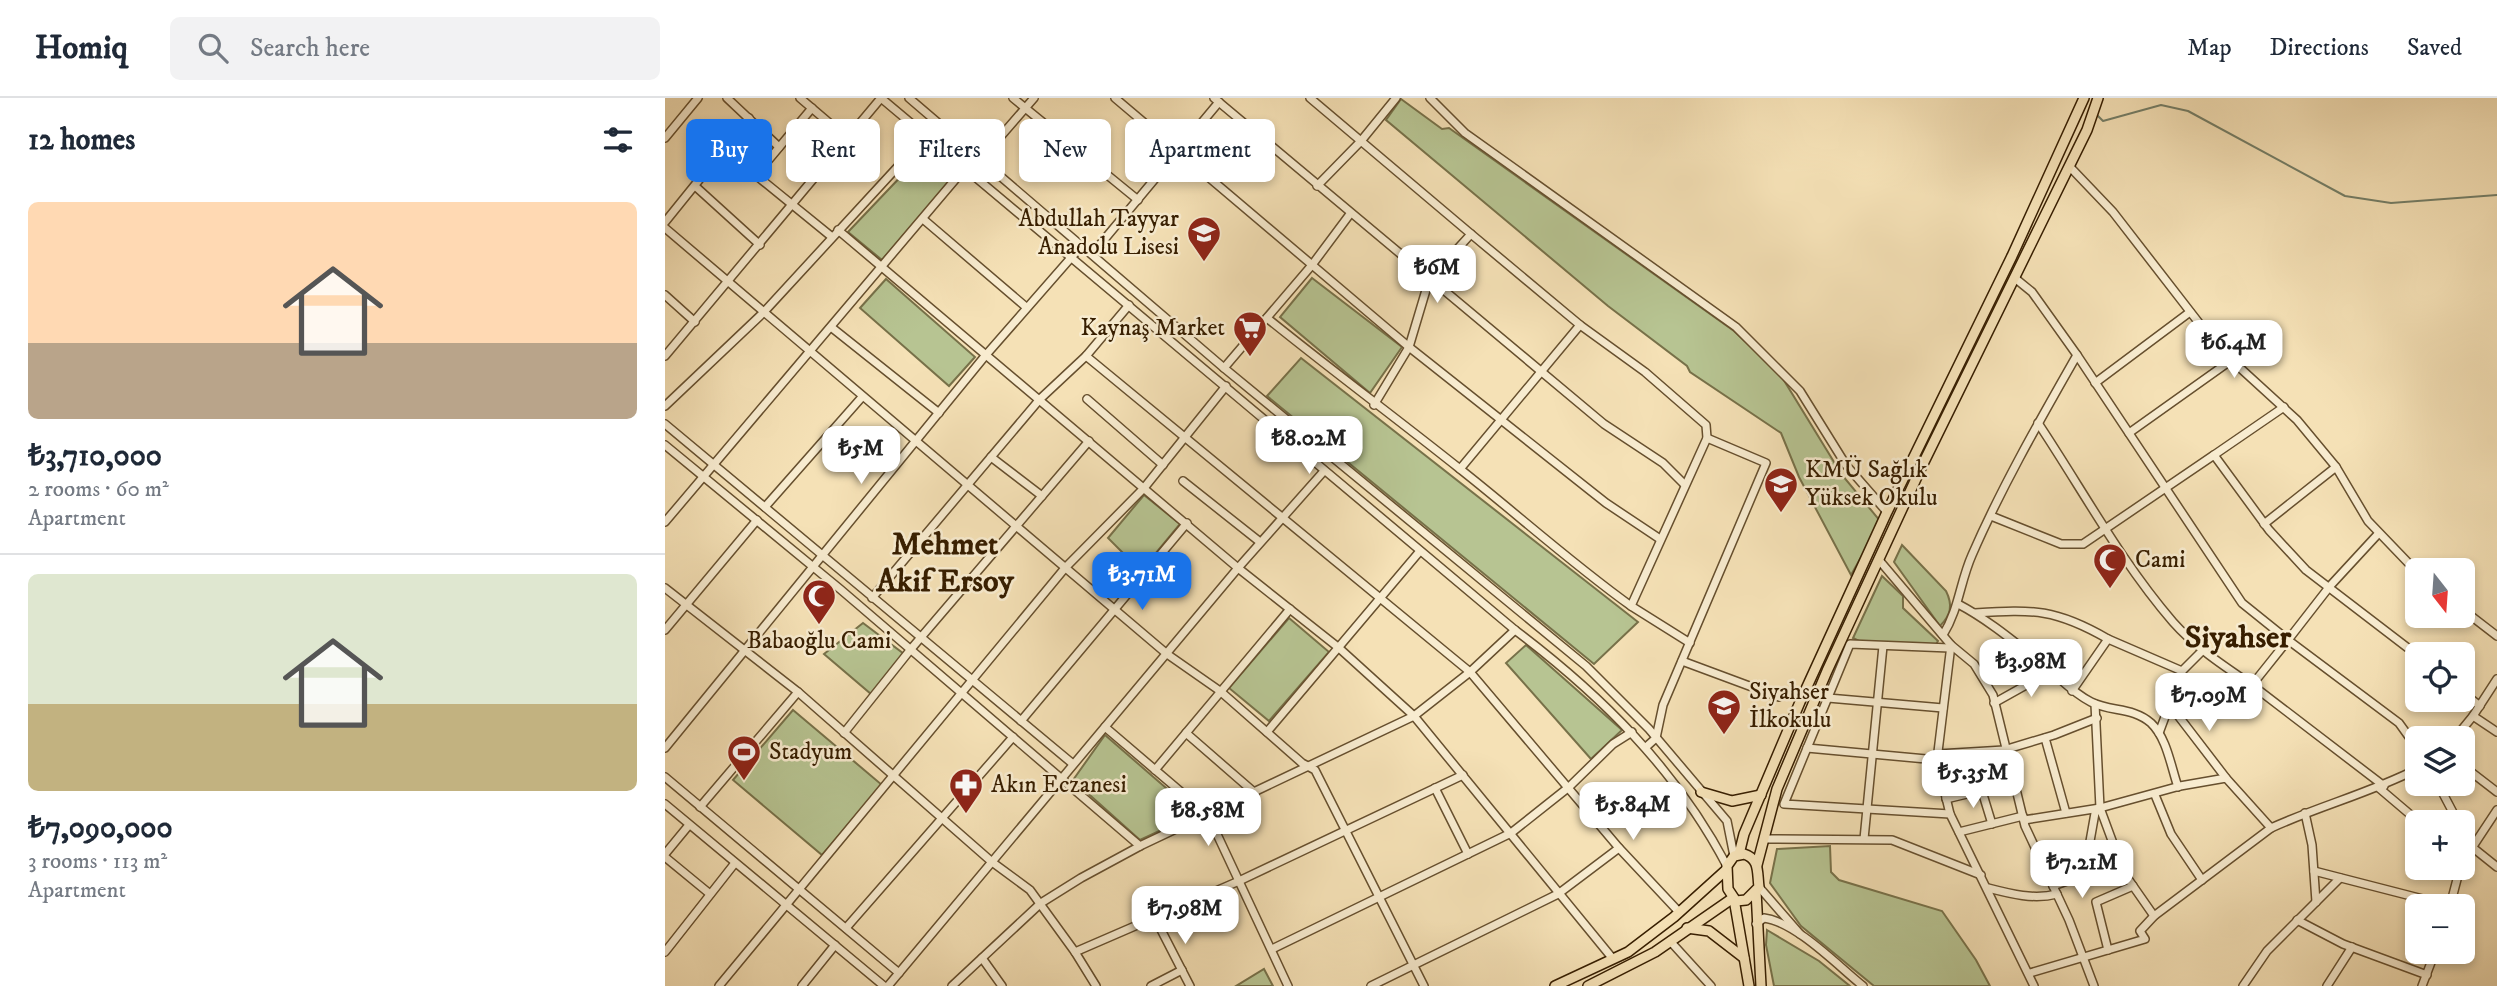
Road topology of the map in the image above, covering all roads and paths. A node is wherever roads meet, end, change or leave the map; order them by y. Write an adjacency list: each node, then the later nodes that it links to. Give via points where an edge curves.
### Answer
1 (698, 98): 25 (street)
2 (727, 98): 17 (street)
3 (800, 98): 15 (street)
4 (881, 98): 19 (street); 20 (street)
5 (909, 98): 21 (street)
6 (1013, 98): 16 (street)
7 (1034, 98): 16 (street)
8 (1115, 98): 22 (street)
9 (1310, 98): 26 (street)
10 (1396, 98): 26 (street)
11 (1430, 98): 109 (street, via 1465,133 1746,336 1800,391 1846,466)
12 (2084, 98): 109 (main road)
13 (2098, 98): 29 (main road)
14 (1217, 100): 23 (street); 40 (street)
15 (812, 108): 18 (street); 27 (street)
16 (1025, 108): 24 (street); 41 (street)
17 (749, 118): 27 (street)
18 (825, 119)
19 (864, 119)
20 (906, 119)
21 (934, 119)
22 (1140, 119)
23 (1203, 119)
24 (1005, 131)
25 (665, 138)
26 (1361, 141): 40 (street); 48 (street)
27 (779, 147): 28 (street)
28 (772, 156)
29 (2070, 167): 55 (main road); 61 (street, via 2113,212)
30 (894, 170): 47 (street)
31 (1005, 179): 49 (street)
32 (698, 182): 39 (street)
33 (765, 182): 42 (street)
34 (812, 182): 42 (street)
35 (953, 182): 44 (street)
36 (982, 182): 52 (street)
37 (1153, 182): 41 (street)
38 (1214, 182): 53 (street)
39 (695, 186): 45 (street); 50 (street)
40 (1317, 186): 43 (street)
41 (1138, 200): 51 (street)
42 (793, 205): 47 (street); 50 (street)
43 (1350, 214): 53 (street); 56 (street)
44 (923, 219): 54 (street); 60 (street)
45 (665, 222)
46 (665, 228): 57 (street)
47 (835, 234): 54 (street); 62 (street)
48 (1471, 234): 56 (street); 65 (street)
49 (1083, 244): 51 (street); 52 (street)
50 (760, 245): 57 (street)
51 (1093, 253): 74 (street)
52 (1073, 257): 59 (street); 60 (street)
53 (1312, 265): 63 (street); 67 (street)
54 (881, 269): 66 (street); 71 (street)
55 (2016, 279): 69 (street, via 2032,292); 123 (main road)
56 (1429, 280): 67 (street); 75 (street)
57 (729, 283): 62 (street); 64 (street)
58 (665, 295): 64 (street)
59 (1129, 305): 72 (street); 77 (street)
60 (1026, 307): 71 (street)
61 (2190, 312): 73 (street); 76 (street)
62 (763, 313): 68 (street); 82 (street)
63 (1267, 317): 74 (street); 81 (street)
64 (695, 322): 70 (street)
65 (1580, 324): 75 (street); 90 (street, via 1706,425)
66 (831, 327): 68 (street); 84 (street)
67 (1409, 347): 81 (street); 85 (street)
68 (809, 352): 78 (street); 96 (street)
69 (2077, 355): 76 (street); 86 (street)
70 (665, 356)
71 (985, 356): 79 (street); 84 (street)
72 (1086, 356): 79 (street); 89 (street)
73 (2233, 359): 83 (street); 88 (street)
74 (1224, 368): 189 (street, via 1586,666)
75 (1541, 372): 85 (street); 104 (street, via 1604,424 1663,463)
76 (2095, 383): 88 (street)
77 (1226, 386): 89 (street); 100 (street)
78 (862, 397): 92 (street); 108 (street)
79 (1040, 399): 91 (street); 95 (street)
80 (1087, 399): 97 (street)
81 (1374, 405): 99 (street)
82 (665, 406)
83 (2284, 407): 94 (street); 98 (street)
84 (939, 413): 92 (street)
85 (1502, 418): 99 (street); 119 (street, via 1606,503)
86 (2038, 423): 110 (street); 117 (street)
87 (665, 424): 96 (street)
88 (2129, 433): 105 (street)
89 (1186, 438): 97 (street); 111 (street)
90 (1707, 438): 104 (street); 146 (street, via 1766,463)
91 (1089, 441): 106 (street); 107 (street)
92 (916, 443): 103 (street); 122 (street)
93 (665, 445): 101 (street)
94 (2214, 456): 105 (street); 115 (street)
95 (991, 457): 103 (street); 107 (street)
96 (712, 463): 101 (street); 108 (street)
97 (1163, 465): 106 (street)
98 (2336, 467): 115 (street); 118 (street)
99 (1460, 469): 134 (street, via 1573,565)
100 (1324, 471): 111 (street); 121 (street)
101 (702, 475): 112 (street); 113 (street)
102 (1183, 481): 120 (street)
103 (968, 484): 116 (street); 130 (street)
104 (1684, 484): 119 (street)
105 (2164, 487): 117 (street); 145 (street, via 2242,603)
106 (1144, 488): 114 (street); 126 (street)
107 (1042, 496): 116 (street)
108 (765, 507): 122 (street)
109 (1887, 512): 216 (main road)
110 (1991, 516): 117 (street, via 2071,546); 133 (street, via 1971,557)
111 (1281, 518): 120 (street); 131 (street)
112 (757, 520): 125 (street); 132 (street)
113 (665, 522)
114 (1187, 523): 127 (street); 135 (street)
115 (2265, 524): 129 (street)
116 (1018, 525): 126 (street); 143 (street)
117 (2108, 530): 152 (street, via 2159,604)
118 (2378, 534): 124 (street); 129 (street)
119 (1660, 539): 134 (street)
120 (1260, 542): 127 (street)
121 (1420, 551): 131 (street); 140 (street)
122 (821, 555): 125 (street); 130 (street)
123 (1879, 560): 141 (street); 237 (main road, via 1777,789)
124 (2405, 560)
125 (813, 567): 151 (street); 153 (street)
126 (1065, 568): 135 (street); 160 (street)
127 (1238, 568): 136 (street); 154 (street)
128 (665, 588): 132 (street)
129 (2327, 589): 145 (street); 149 (street)
130 (872, 597): 143 (street)
131 (1379, 599): 150 (street); 158 (street)
132 (686, 604): 139 (street); 153 (street)
133 (1958, 604): 137 (street); 141 (street)
134 (1631, 606): 146 (street)
135 (1116, 608): 154 (street); 178 (street)
136 (1290, 609): 150 (street); 162 (street)
137 (1974, 613): 144 (street, via 2040,610); 156 (street)
138 (2475, 619): 142 (street)
139 (665, 629)
140 (1515, 630): 158 (street); 183 (street, via 1570,672)
141 (1943, 635): 148 (street)
142 (2497, 636)
143 (922, 639): 151 (street); 160 (street)
144 (2108, 639): 157 (street); 163 (street)
145 (2288, 640): 161 (street); 181 (street)
146 (1690, 643): 155 (street)
147 (1883, 646): 148 (street); 167 (street, via 1850,644); 168 (street)
148 (1950, 646): 170 (street, via 1974,664); 174 (street)
149 (2405, 646)
150 (1339, 648): 175 (street); 182 (street)
151 (911, 649): 165 (street); 185 (street)
152 (2203, 650): 157 (street); 161 (street)
153 (745, 651): 164 (street); 192 (street)
154 (1167, 654): 162 (street); 180 (street)
155 (1682, 661): 166 (street); 189 (street, via 1663,705)
156 (2045, 666): 163 (street); 170 (street, via 2028,684)
157 (2182, 671): 172 (street)
158 (1470, 672): 175 (street); 208 (street)
159 (2497, 678): 173 (street)
160 (973, 682): 165 (street); 178 (street)
161 (2252, 684): 210 (street)
162 (1220, 691): 182 (street); 186 (street)
163 (2072, 691): 171 (street)
164 (798, 692): 185 (street); 220 (street)
165 (963, 694): 188 (street); 204 (street)
166 (1779, 697)
167 (1828, 698): 168 (street); 193 (street)
168 (1877, 702): 174 (street); 195 (street)
169 (2475, 702): 173 (street)
170 (1994, 703): 194 (street)
171 (2095, 705): 177 (street); 187 (street, via 2139,715)
172 (2170, 705): 187 (street); 206 (street)
173 (2480, 706): 176 (street)
174 (1943, 708): 196 (street)
175 (1414, 716): 198 (street); 200 (street)
176 (2473, 716): 179 (street); 184 (street)
177 (2097, 718): 190 (street); 221 (street)
178 (1021, 721): 197 (street)
179 (2465, 726)
180 (1105, 727): 197 (street); 199 (street)
181 (2405, 731)
182 (1267, 732): 198 (street)
183 (1632, 732): 191 (street); 208 (street)
184 (2497, 732)
185 (844, 733): 204 (street)
186 (1185, 733): 199 (street); 215 (street)
187 (2159, 733): 209 (street)
188 (1013, 737): 205 (street); 230 (street)
189 (1656, 738): 191 (street); 213 (street)
190 (2045, 738): 194 (street); 225 (street)
191 (1646, 747): 250 (street, via 1702,821)
192 (665, 748)
193 (1807, 748): 195 (street); 222 (street, via 1784,804)
194 (2004, 750): 196 (street); 207 (street)
195 (1872, 754): 196 (street); 222 (street)
196 (1938, 757): 218 (street)
197 (1073, 764): 205 (street)
198 (1308, 767): 215 (street); 234 (street, via 1315,770)
199 (1155, 770): 228 (street)
200 (1463, 775): 211 (street); 236 (street)
201 (2405, 775): 210 (street)
202 (2475, 775): 214 (street)
203 (665, 777): 220 (street)
204 (894, 777): 230 (street); 257 (street)
205 (1061, 778): 240 (street); 246 (street)
206 (2226, 778): 209 (street); 233 (street)
207 (2013, 783): 212 (street); 229 (street)
208 (1569, 787): 236 (street); 241 (street)
209 (2178, 787): 217 (street)
210 (2382, 787): 223 (street); 226 (street)
211 (1435, 788): 234 (street); 243 (street)
212 (1981, 788): 218 (street); 232 (street)
213 (1701, 792): 216 (main road, via 1725,800); 245 (street, via 1727,821)
214 (2497, 792)
215 (1255, 793): 228 (street)
216 (1761, 795): 245 (main road)
217 (2155, 795): 221 (street); 254 (street, via 2171,834)
218 (1946, 799): 227 (street)
219 (665, 804): 231 (street)
220 (700, 807): 257 (street)
221 (2100, 808): 225 (street); 256 (street); 260 (street, via 2095,813 2084,875)
222 (1867, 809): 227 (street); 238 (street)
223 (2406, 810)
224 (2497, 810): 239 (street)
225 (2066, 813): 229 (street)
226 (2305, 813): 233 (street); 251 (street)
227 (1950, 814): 235 (street)
228 (1207, 815): 240 (street); 255 (street)
229 (2023, 818): 232 (street); 260 (street)
230 (943, 819): 246 (street); 274 (street)
231 (689, 824): 244 (street); 247 (street)
232 (1992, 824): 235 (street)
233 (2271, 828): 254 (street)
234 (1346, 831): 255 (street); 264 (street)
235 (1959, 832): 252 (street)
236 (1511, 833): 243 (street); 262 (street)
237 (1765, 838): 238 (street); 248 (main road)
238 (1864, 839): 252 (street, via 1892,841)
239 (2475, 843)
240 (1140, 846): 267 (street)
241 (1619, 848): 262 (street); 269 (street)
242 (2475, 849): 249 (street)
243 (1468, 853): 264 (street)
244 (665, 855): 261 (street)
245 (1737, 855): 248 (main road, via 1748,855); 250 (main road)
246 (992, 862): 267 (street); 291 (street)
247 (735, 863): 261 (street); 268 (street)
248 (1757, 864): 259 (main road)
249 (2497, 867)
250 (1726, 868): 265 (main road); 269 (main road)
251 (2314, 871): 253 (street); 266 (street)
252 (1982, 875): 258 (street)
253 (2340, 878): 263 (street); 266 (street)
254 (2202, 880): 270 (street)
255 (1239, 881): 271 (street); 280 (street)
256 (2133, 886): 270 (street); 281 (street, via 2096,902)
257 (797, 888): 268 (street); 274 (street)
258 (1988, 888): 260 (street, via 2044,897); 292 (street)
259 (1757, 889): 265 (main road, via 1746,900); 273 (main road); 276 (street)
260 (2055, 890): 284 (street)
261 (711, 894): 282 (street)
262 (1558, 894): 287 (street); 289 (street)
263 (2405, 895)
264 (1380, 896): 280 (street); 289 (street)
265 (1733, 898): 275 (main road); 286 (main road)
266 (2316, 902): 272 (street)
267 (1041, 903): 283 (street); 285 (street)
268 (786, 905): 278 (street); 295 (street)
269 (1679, 912): 287 (main road)
270 (2154, 916): 281 (street, via 2140,931 2145,939)
271 (1155, 918): 283 (street); 290 (street)
272 (2297, 920): 279 (street); 313 (street)
273 (1756, 924): 276 (street, via 1764,918 1776,921); 309 (main road)
274 (846, 928): 291 (street)
275 (1688, 928): 277 (main road); 286 (main road, via 1709,931)
276 (1802, 937): 310 (street)
277 (1670, 941): 306 (main road); 307 (street)
278 (835, 945): 294 (street); 296 (street)
279 (2352, 947): 293 (street); 314 (street)
280 (1272, 949): 302 (street)
281 (2108, 950): 284 (street)
282 (665, 952)
283 (1075, 952): 299 (street)
284 (2084, 956): 292 (street); 312 (street)
285 (982, 958): 297 (street); 298 (street)
286 (1744, 958): 308 (main road)
287 (1613, 959): 305 (main road)
288 (2431, 964): 293 (street)
289 (1413, 966): 303 (street); 304 (street)
290 (1182, 970): 300 (street); 301 (street)
291 (899, 973): 294 (street)
292 (2030, 974): 311 (street)
293 (2427, 975): 315 (street)
294 (891, 984)
295 (719, 986)
296 (802, 986)
297 (952, 986)
298 (1002, 986)
299 (1096, 986)
300 (1151, 986)
301 (1190, 986)
302 (1288, 986)
303 (1371, 986)
304 (1424, 986)
305 (1555, 986)
306 (1588, 986)
307 (1711, 986)
308 (1749, 986)
309 (1761, 986)
310 (1863, 986)
311 (2034, 986)
312 (2094, 986)
313 (2242, 986)
314 (2327, 986)
315 (2422, 986)

